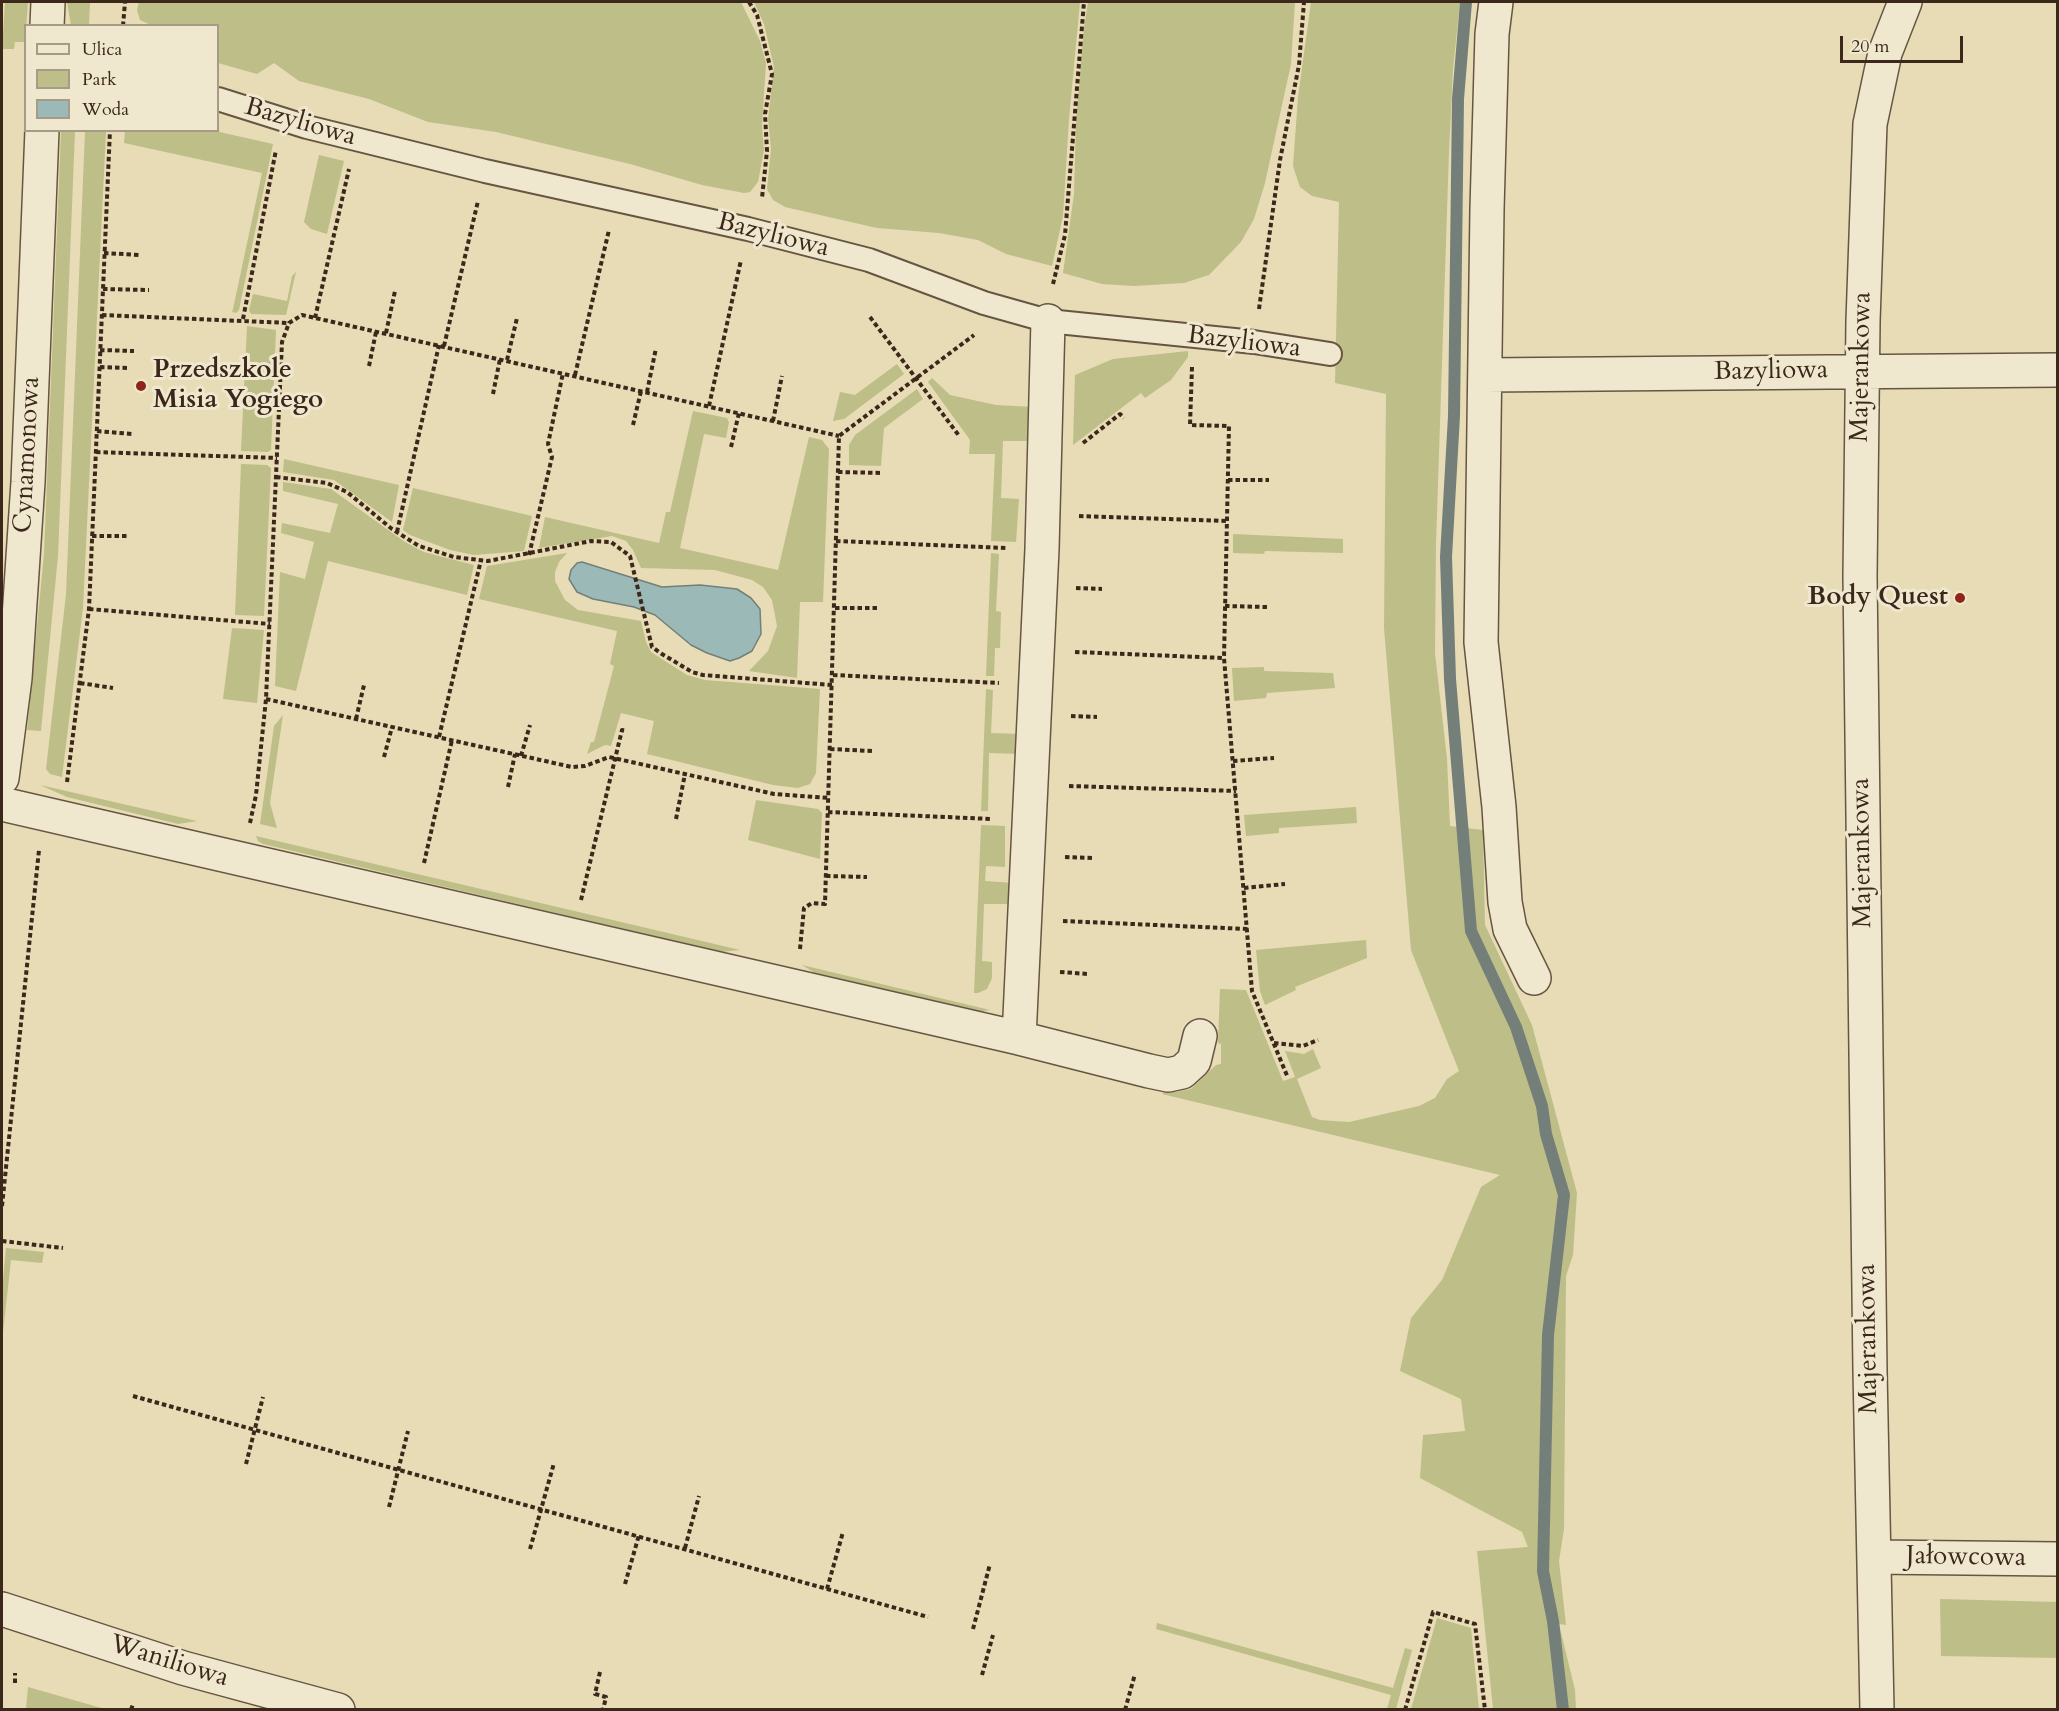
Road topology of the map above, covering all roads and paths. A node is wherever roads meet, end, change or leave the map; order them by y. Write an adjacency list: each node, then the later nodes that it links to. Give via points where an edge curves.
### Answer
1 (48, 2): 8 (street)
2 (126, 2): 9 (path)
3 (749, 2): 17 (path, via 757,15 772,74 765,114 765,180)
4 (1084, 2): 29 (path, via 1065,235)
5 (1304, 2): 34 (path, via 1299,65 1280,160)
6 (1496, 2): 49 (street, via 1492,34)
7 (1905, 2): 46 (street, Majerankowa, via 1885,53 1870,124)
8 (46, 24)
9 (123, 24)
10 (219, 99): 11 (lane, Bazyliowa)
11 (282, 120): 14 (lane, Bazyliowa); 28 (path)
12 (42, 132): 118 (street, Cynamonowa, via 28,482 15,678)
13 (110, 132): 18 (path)
14 (356, 139): 15 (lane, Bazyliowa); 26 (path)
15 (485, 171): 16 (lane, Bazyliowa); 35 (path)
16 (616, 200): 17 (lane, Bazyliowa); 48 (path)
17 (752, 231): 23 (lane, Bazyliowa, via 869,260); 55 (path)
18 (105, 253): 19 (path); 20 (path)
19 (140, 255)
20 (103, 289): 21 (path); 24 (path)
21 (149, 290)
22 (395, 291): 32 (path)
23 (984, 303): 29 (lane, Bazyliowa); 51 (path, via 977,333)
24 (102, 315): 28 (path); 37 (path)
25 (870, 317): 51 (path)
26 (315, 318): 30 (path, via 302,315); 31 (path)
27 (517, 318): 41 (path)
28 (243, 319): 30 (path)
29 (1046, 320): 33 (lane, Bazyliowa); 81 (street)
30 (289, 323): 69 (path, via 282,342)
31 (376, 331): 32 (path); 42 (path)
32 (386, 333): 35 (path)
33 (1193, 336): 34 (lane, Bazyliowa); 73 (path, via 1190,425 1230,426)
34 (1254, 342): 39 (lane, Bazyliowa)
35 (442, 346): 40 (path); 77 (path)
36 (656, 348): 53 (path)
37 (100, 350): 38 (path); 43 (path)
38 (135, 351)
39 (1330, 354)
40 (500, 359): 41 (path); 54 (path)
41 (507, 360): 47 (path)
42 (369, 366)
43 (100, 367): 44 (path); 62 (path)
44 (128, 368)
45 (2058, 370): 46 (street, Bazyliowa)
46 (1862, 371): 49 (street, Bazyliowa); 166 (street, Majerankowa, via 1860,576)
47 (564, 373): 48 (path); 82 (path, via 548,444 552,457)
48 (575, 375): 52 (path)
49 (1485, 375): 143 (street, via 1482,642 1500,807 1505,902 1510,929)
50 (782, 376): 59 (path)
51 (915, 378): 58 (path); 64 (path)
52 (641, 391): 53 (path); 61 (path)
53 (647, 392): 55 (path)
54 (493, 394)
55 (709, 406): 56 (path)
56 (739, 413): 59 (path); 66 (path)
57 (1124, 418): 67 (path, via 1120,414)
58 (946, 419): 60 (path); 65 (path)
59 (773, 421): 64 (path)
60 (942, 423)
61 (633, 425)
62 (97, 432): 63 (path); 68 (path)
63 (132, 434)
64 (839, 436): 70 (path)
65 (960, 437)
66 (731, 447)
67 (1075, 449)
68 (96, 452): 69 (path); 78 (path)
69 (277, 458): 72 (path)
70 (838, 472): 71 (path); 80 (path)
71 (883, 473)
72 (276, 477): 77 (path, via 327,483 347,492); 91 (path)
73 (1228, 480): 74 (path); 76 (path)
74 (1269, 480)
75 (1075, 516): 76 (path)
76 (1226, 521): 86 (path)
77 (397, 532): 83 (path, via 419,546 454,557)
78 (92, 536): 79 (path); 90 (path)
79 (128, 536)
80 (836, 541): 81 (path); 88 (path)
81 (1042, 549): 98 (street)
82 (529, 555): 83 (path); 97 (path, via 591,542 611,542 630,556 652,647 692,672)
83 (481, 560): 107 (path)
84 (1071, 588): 85 (path)
85 (1102, 589)
86 (1225, 606): 87 (path); 93 (path)
87 (1267, 607)
88 (835, 608): 89 (path); 94 (path)
89 (878, 608)
90 (89, 609): 91 (path); 95 (path)
91 (270, 624): 100 (path)
92 (1070, 652): 93 (path)
93 (1224, 658): 116 (path)
94 (833, 675): 97 (path); 98 (path)
95 (80, 683): 99 (path); 120 (path)
96 (364, 685): 103 (path)
97 (832, 685): 109 (path)
98 (1036, 685): 128 (street)
99 (113, 688)
100 (266, 699): 103 (path); 131 (path, via 256,795)
101 (1066, 715): 102 (path)
102 (1097, 717)
103 (356, 719): 105 (path)
104 (530, 725): 112 (path)
105 (392, 727): 107 (path); 113 (path)
106 (627, 731): 114 (path, via 622,730)
107 (439, 737): 108 (path)
108 (452, 740): 111 (path); 132 (path)
109 (830, 749): 110 (path); 123 (path)
110 (872, 751)
111 (515, 754): 112 (path); 121 (path)
112 (521, 756): 114 (path, via 578,768 604,757)
113 (384, 757)
114 (615, 758): 117 (path); 137 (path)
115 (1274, 758): 116 (path)
116 (1233, 761): 122 (path)
117 (686, 774): 123 (path, via 774,794); 127 (path)
118 (2, 778)
119 (1064, 786): 122 (path)
120 (67, 787)
121 (508, 787)
122 (1236, 791): 136 (path)
123 (829, 798): 125 (path)
124 (2, 804): 126 (street)
125 (828, 812): 128 (path); 133 (path)
126 (43, 814): 131 (street); 149 (path)
127 (675, 819)
128 (1029, 820): 145 (street)
129 (1060, 857): 130 (path)
130 (1093, 858)
131 (242, 859): 145 (street)
132 (422, 869)
133 (826, 876): 134 (path); 140 (path, via 825,904 812,903 804,908 799,944)
134 (867, 877)
135 (1285, 884): 136 (path)
136 (1244, 888): 139 (path)
137 (579, 907)
138 (1059, 921): 139 (path)
139 (1248, 929): 147 (path, via 1252,991)
140 (802, 959)
141 (1056, 972): 142 (path)
142 (1088, 974)
143 (1534, 978)
144 (1200, 1036): 145 (street, via 1194,1061 1182,1072 1168,1075)
145 (1019, 1038)
146 (1318, 1040): 147 (path, via 1303,1046)
147 (1275, 1043): 148 (path)
148 (1288, 1078)
149 (2, 1206)
150 (2, 1241): 151 (path)
151 (63, 1248)
152 (132, 1396): 154 (path)
153 (263, 1397): 154 (path)
154 (255, 1429): 157 (path); 158 (path)
155 (408, 1431): 158 (path)
156 (554, 1463): 161 (path)
157 (246, 1464)
158 (399, 1469): 160 (path); 161 (path)
159 (699, 1496): 164 (path)
160 (389, 1507)
161 (542, 1508): 163 (path); 165 (path)
162 (843, 1532): 170 (path)
163 (639, 1535): 164 (path); 169 (path)
164 (685, 1548): 170 (path)
165 (530, 1549)
166 (1874, 1557): 167 (street, Jałowcowa); 185 (street, Majerankowa)
167 (2058, 1559)
168 (990, 1564): 173 (path)
169 (625, 1584)
170 (827, 1589): 172 (path)
171 (2, 1609): 180 (street, Waniliowa, via 183,1668)
172 (928, 1617)
173 (973, 1629)
174 (993, 1635): 178 (path)
175 (600, 1672): 181 (path, via 595,1694 606,1697)
176 (15, 1673): 179 (path)
177 (1135, 1674): 182 (path)
178 (982, 1675)
179 (15, 1683)
180 (338, 1710)
181 (603, 1710)
182 (1125, 1710)
183 (1406, 1710): 184 (path, via 1433,1612 1475,1624)
184 (1485, 1710)
185 (1877, 1710)

